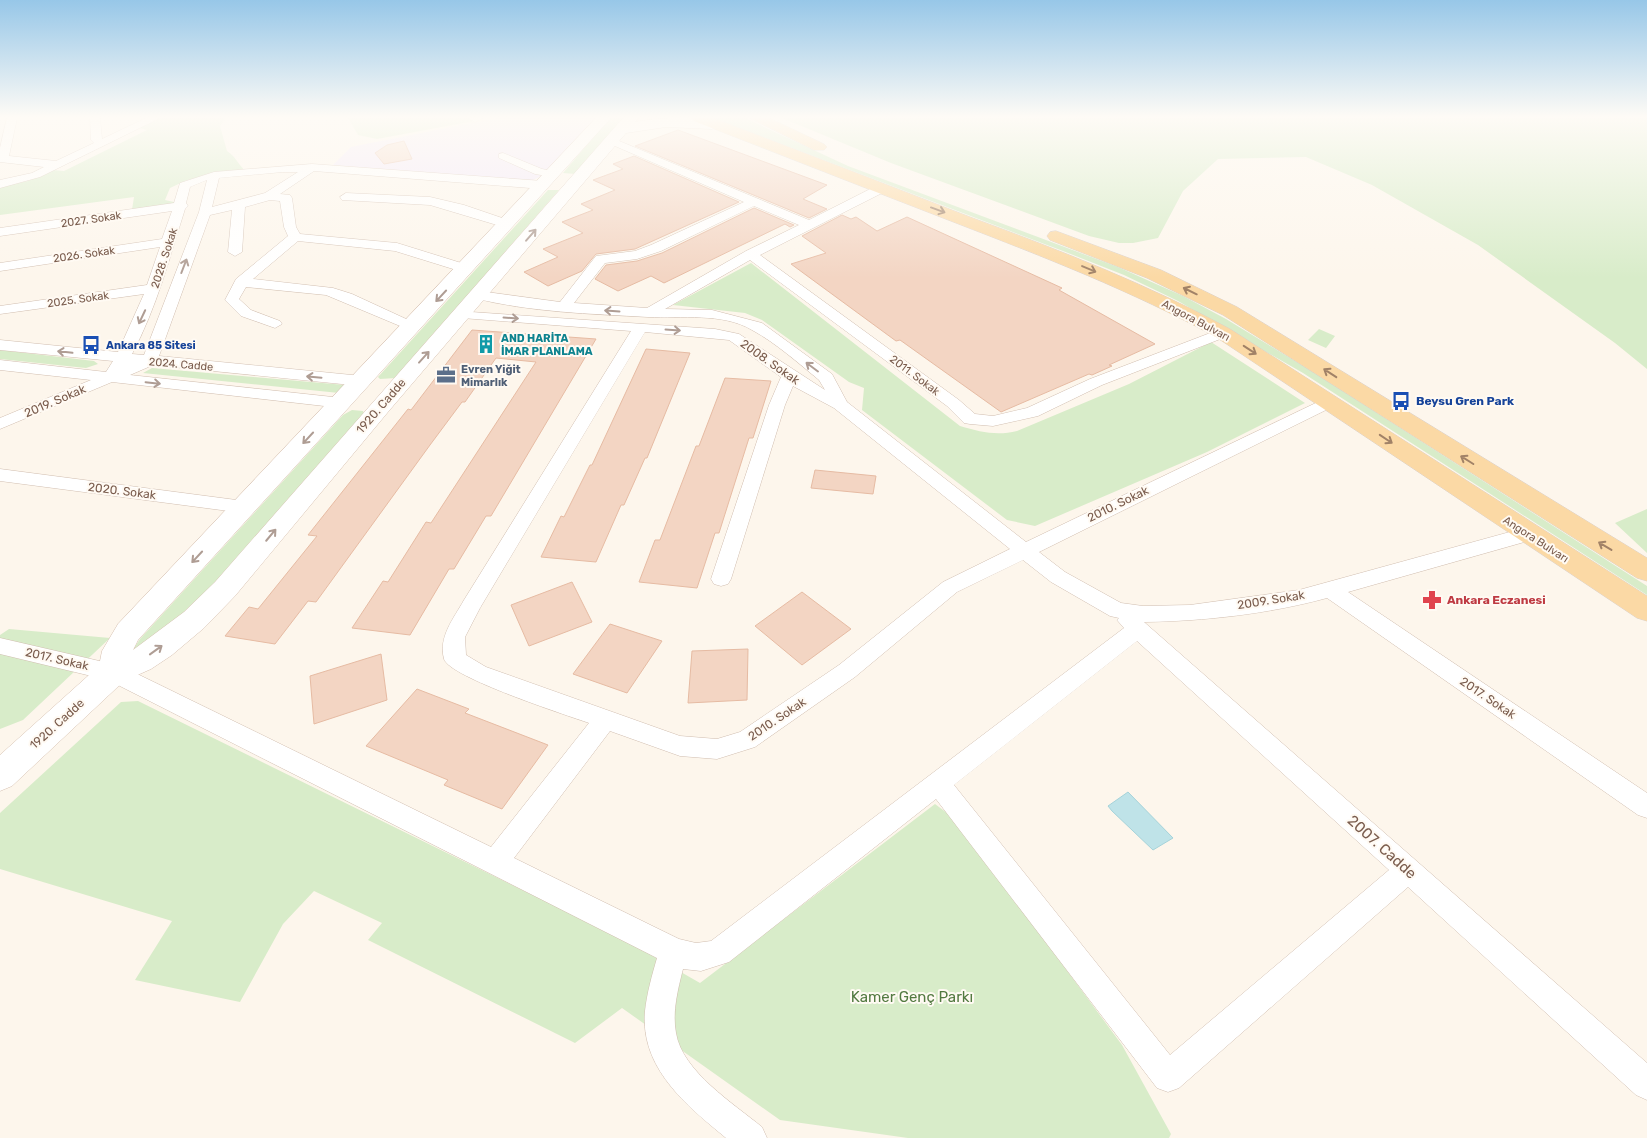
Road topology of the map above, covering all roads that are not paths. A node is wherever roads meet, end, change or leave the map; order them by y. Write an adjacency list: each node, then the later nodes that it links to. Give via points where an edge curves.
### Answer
1 (44, 171): 14 (street)
2 (262, 171): 11 (street, 2028. Sokak)
3 (306, 171): 16 (street)
4 (387, 171): 12 (street, 2028. Sokak)
5 (536, 171): 12 (street)
6 (556, 171): 12 (main road)
7 (585, 171): 13 (main road, 1920. Cadde)
8 (699, 171): 18 (street)
9 (834, 171): 15 (main road, Angora Bulvarı)
10 (880, 171): 58 (main road, Angora Bulvarı, one-way to 10, via 1262,330 1202,297 1108,255)
11 (214, 175): 20 (street, 2028. Sokak, via 191,180 184,185); 21 (street, 2028. Sokak)
12 (548, 180): 13 (main road); 22 (main road)
13 (576, 182): 33 (main road, 1920. Cadde, one-way to 13)
14 (0, 184)
15 (880, 189): 23 (street); 40 (main road, Angora Bulvarı, one-way to 40, via 1121,282)
16 (269, 196): 19 (street); 25 (street, via 286,198 290,227)
17 (346, 196): 22 (street, via 430,201)
18 (755, 201): 23 (street); 34 (street, via 656,248 637,255 601,259)
19 (239, 205): 21 (street); 27 (street)
20 (182, 206): 24 (street, 2027. Sokak); 26 (street, 2028. Sokak)
21 (205, 212): 43 (street, 2028. Sokak, one-way to 21)
22 (507, 224): 30 (main road)
23 (807, 224): 28 (street)
24 (0, 232)
25 (295, 237): 30 (street, via 397,247); 31 (street)
26 (168, 242): 29 (street, 2026. Sokak); 32 (street, 2028. Sokak)
27 (236, 252)
28 (751, 254): 37 (street, via 664,302); 40 (street, 2011. Sokak, via 970,419 993,421 1032,412 1096,382)
29 (0, 267)
30 (466, 269): 39 (main road, one-way to 39)
31 (241, 282): 38 (street, via 232,300 246,312); 39 (street, via 328,291)
32 (155, 288): 35 (street, 2025. Sokak); 42 (street, 2028. Sokak, one-way to 42)
33 (479, 295): 34 (street); 36 (main road, 1920. Cadde)
34 (564, 307): 37 (street, one-way to 34)
35 (0, 310)
36 (462, 314): 37 (street, 2008. Sokak, one-way to 37); 48 (main road, 1920. Cadde, one-way to 36)
37 (645, 320): 45 (street, 2008. Sokak, one-way to 45, via 734,337); 51 (street, one-way to 37, via 826,378 757,326 712,314); 66 (street, 2010. Sokak, via 454,637 455,659 478,673)
38 (275, 324)
39 (412, 327): 47 (main road)
40 (1223, 333): 49 (main road, Angora Bulvarı, one-way to 49)
41 (0, 345): 42 (street, 2024. Cadde, one-way to 41)
42 (123, 358): 43 (street, 2024. Cadde); 46 (street, 2028. Sokak)
43 (149, 361): 46 (street, 2019. Sokak); 47 (street, 2024. Cadde, one-way to 43)
44 (0, 365): 46 (street, 2024. Cadde)
45 (790, 375): 51 (street, 2008. Sokak); 59 (street, via 777,405)
46 (110, 378): 50 (street, 2024. Cadde, one-way to 50); 53 (street, 2019. Sokak)
47 (362, 381): 48 (main road); 50 (main road)
48 (399, 385): 52 (main road, 1920. Cadde)
49 (1330, 402): 56 (main road, Angora Bulvarı, one-way to 56); 57 (street, 2010. Sokak)
50 (342, 403): 52 (main road); 55 (main road, one-way to 55)
51 (840, 405): 57 (street, 2008. Sokak)
52 (380, 407): 65 (main road, 1920. Cadde, one-way to 52, via 140,661 194,620 225,589)
53 (0, 424)
54 (0, 475): 55 (street, 2020. Sokak)
55 (244, 507): 65 (main road, one-way to 65, via 128,632 117,651)
56 (1528, 534): 60 (street, 2009. Sokak); 62 (main road, Angora Bulvarı)
57 (1025, 550): 61 (street, 2009. Sokak, via 1058,577); 66 (street, 2010. Sokak, via 950,587 847,671 747,740 717,749 680,746)
58 (1647, 571)
59 (720, 579)
60 (1329, 589): 61 (street, 2009. Sokak, via 1298,598 1190,612 1143,614); 69 (street, 2017. Sokak)
61 (1117, 610): 63 (street, 2007. Cadde)
62 (1647, 610)
63 (1138, 629): 68 (street, 2017. Sokak); 71 (street, 2007. Cadde)
64 (0, 646): 65 (street, 2017. Sokak)
65 (113, 672): 67 (main road, 1920. Cadde); 70 (street, 2017. Sokak)
66 (605, 720): 70 (street)
67 (0, 776)
68 (937, 782): 71 (street, via 1168,1077); 72 (street, 2017. Sokak, via 719,952 693,959)
69 (1647, 807)
70 (495, 863): 72 (street, 2017. Sokak)
71 (1408, 870): 73 (street, 2007. Cadde)
72 (673, 951): 74 (street, via 660,1013 666,1052 685,1082)
73 (1647, 1084)
74 (750, 1138)

